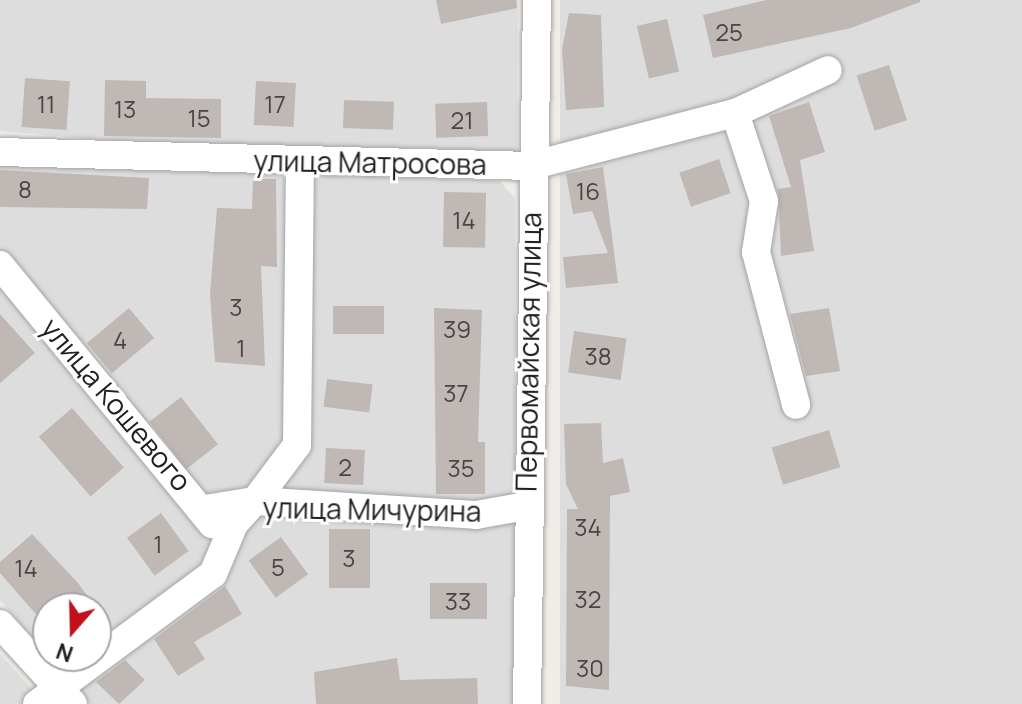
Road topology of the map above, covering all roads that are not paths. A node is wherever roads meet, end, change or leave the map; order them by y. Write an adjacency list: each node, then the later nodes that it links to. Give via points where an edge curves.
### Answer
1 (537, 0): 6 (street, Первомайская улица)
2 (828, 70): 3 (street, улица Матросова)
3 (735, 113): 6 (street, улица Матросова); 8 (street, via 764,201 756,252)
4 (0, 152): 5 (street, улица Матросова)
5 (300, 160): 6 (street, улица Матросова); 9 (street, via 297,445)
6 (530, 166): 10 (street, Первомайская улица)
7 (0, 265): 11 (street, улица Кошевого)
8 (796, 405)
9 (255, 501): 10 (street, улица Мичурина, via 476,515); 11 (street); 12 (street, улица Мичурина)
10 (526, 506): 15 (street, Первомайская улица)
11 (205, 509): 12 (street, улица Кошевого)
12 (225, 550): 14 (street, улица Мичурина, via 213,574)
13 (0, 624): 14 (street)
14 (56, 700)
15 (527, 704)

